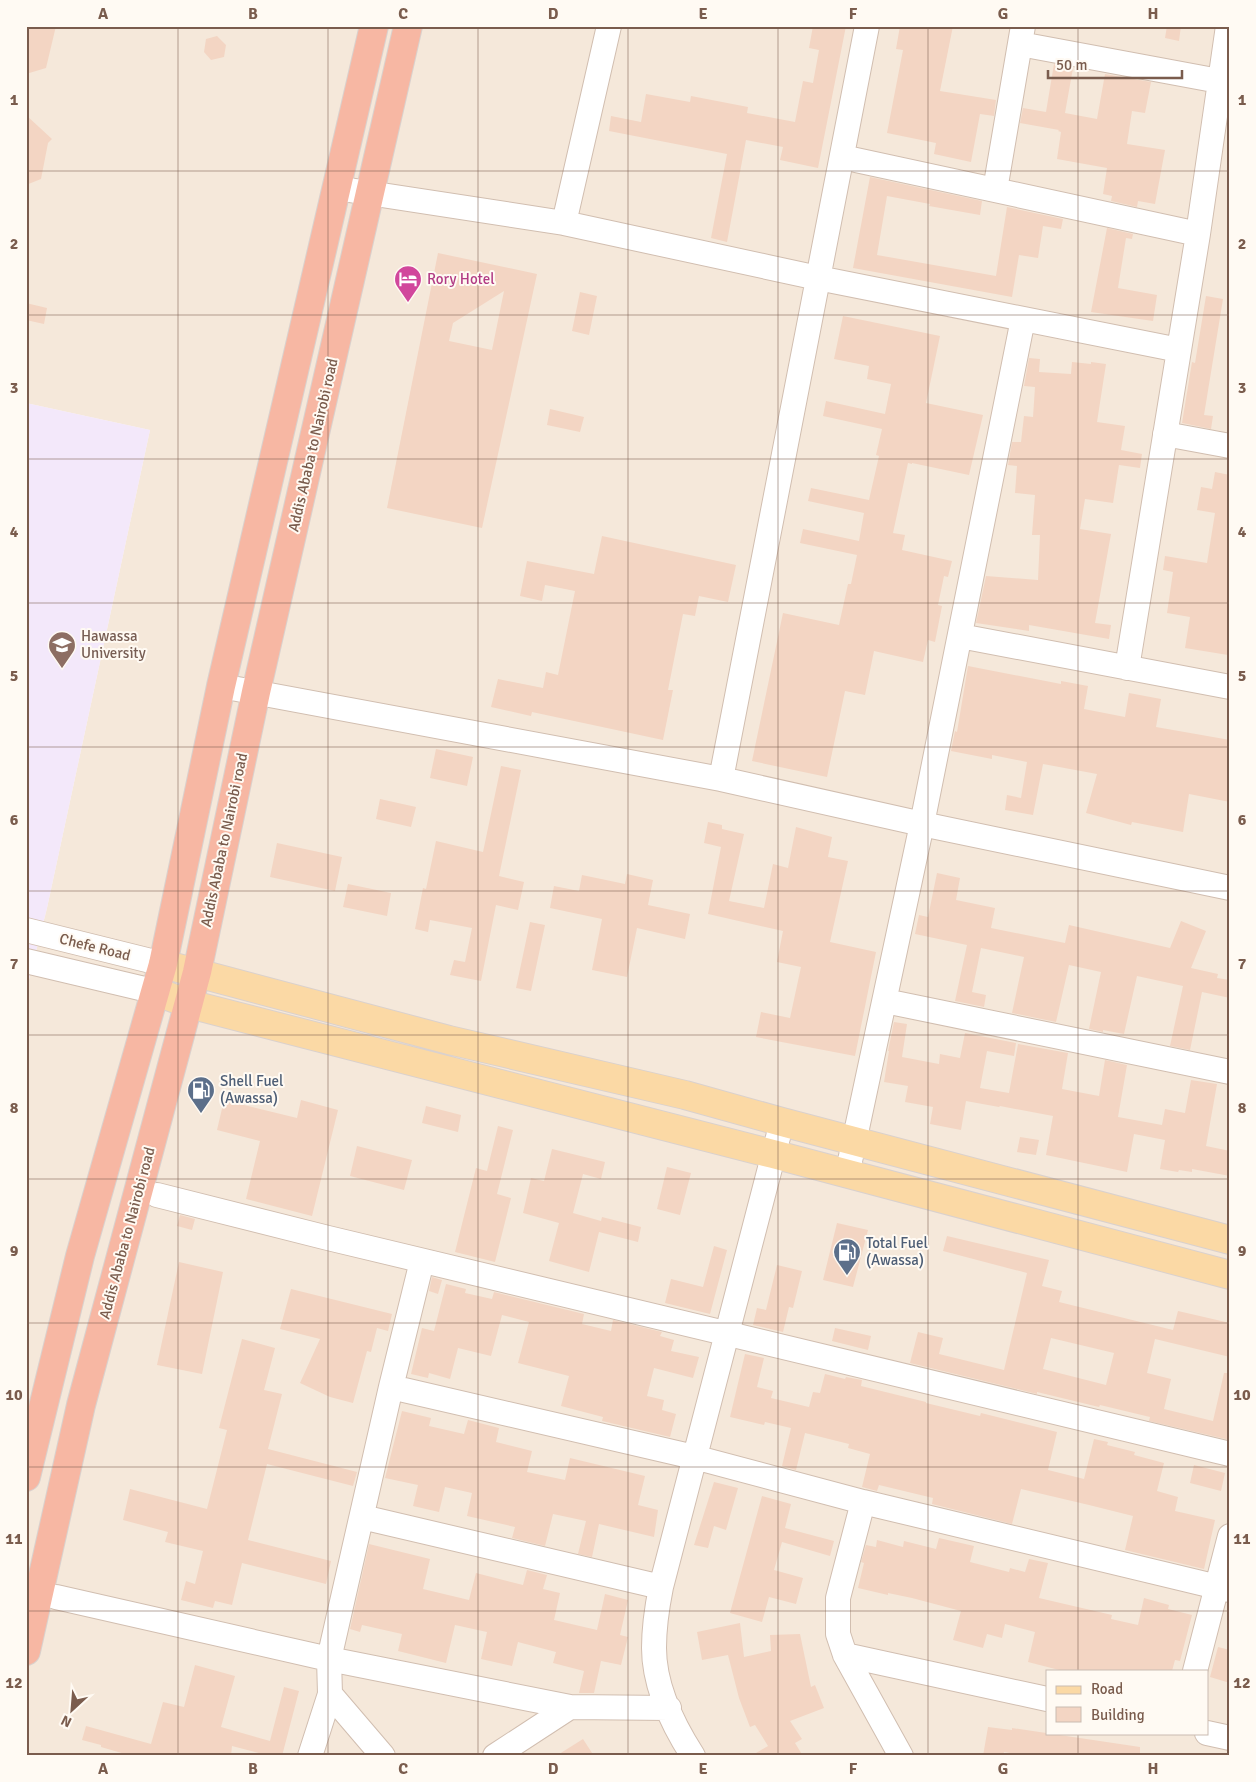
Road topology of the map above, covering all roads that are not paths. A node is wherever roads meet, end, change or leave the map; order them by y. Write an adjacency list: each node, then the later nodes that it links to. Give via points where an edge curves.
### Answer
1 (374, 26): 9 (highway)
2 (408, 26): 11 (highway, Addis Ababa to Nairobi road)
3 (609, 26): 12 (street)
4 (867, 26): 8 (street)
5 (1021, 35): 7 (street); 10 (street)
6 (1228, 36): 7 (street)
7 (1219, 81): 13 (street)
8 (842, 157): 10 (street); 14 (street)
9 (336, 188): 11 (street); 21 (highway)
10 (995, 190): 13 (street)
11 (371, 194): 12 (street); 23 (highway, Addis Ababa to Nairobi road)
12 (564, 224): 14 (street)
13 (1198, 234): 16 (street)
14 (818, 278): 15 (street); 24 (street)
15 (1023, 319): 16 (street); 19 (street)
16 (1178, 350): 17 (street)
17 (1165, 434): 18 (street); 20 (street)
18 (1230, 446)
19 (960, 636): 20 (street); 25 (street)
20 (1127, 668): 22 (street)
21 (221, 686): 23 (street); 29 (highway)
22 (1230, 687)
23 (256, 692): 24 (street); 30 (highway, Addis Ababa to Nairobi road)
24 (721, 779): 25 (street)
25 (922, 824): 26 (street); 32 (street)
26 (1230, 888)
27 (26, 930): 29 (street, Chefe Road)
28 (26, 961): 31 (street, Chefe Road)
29 (163, 964): 30 (main road); 31 (highway)
30 (196, 972): 33 (highway, Addis Ababa to Nairobi road); 35 (main road, via 449,1040 685,1095)
31 (156, 992): 33 (main road); 47 (highway, via 80,1256)
32 (885, 1001): 34 (street); 36 (street)
33 (189, 1004): 37 (main road); 54 (highway, Addis Ababa to Nairobi road, via 81,1405)
34 (1230, 1072)
35 (782, 1122): 36 (main road); 37 (street)
36 (854, 1140): 38 (street); 40 (main road)
37 (773, 1154): 38 (main road); 43 (street)
38 (847, 1175): 42 (main road)
39 (157, 1195): 41 (street)
40 (1230, 1240)
41 (422, 1260): 43 (street); 44 (street)
42 (1230, 1276)
43 (728, 1334): 45 (street); 46 (street)
44 (391, 1387): 46 (street); 49 (street)
45 (1230, 1454)
46 (694, 1457): 48 (street); 51 (street)
47 (26, 1477)
48 (863, 1502): 52 (street); 55 (street, via 838,1598 838,1634)
49 (362, 1517): 51 (street); 56 (street)
50 (1230, 1536): 52 (street)
51 (661, 1587): 61 (street, via 654,1649 658,1679)
52 (1223, 1588): 57 (street)
53 (56, 1597): 56 (street)
54 (26, 1651)
55 (845, 1655): 59 (street); 68 (street)
56 (329, 1659): 58 (street); 60 (street)
57 (1195, 1670)
58 (330, 1694): 64 (street); 65 (street)
59 (1046, 1698)
60 (570, 1707): 61 (street); 66 (street)
61 (669, 1708): 67 (street)
62 (1208, 1733): 63 (street)
63 (1230, 1738)
64 (310, 1756)
65 (383, 1756)
66 (496, 1756)
67 (693, 1756)
68 (901, 1756)

